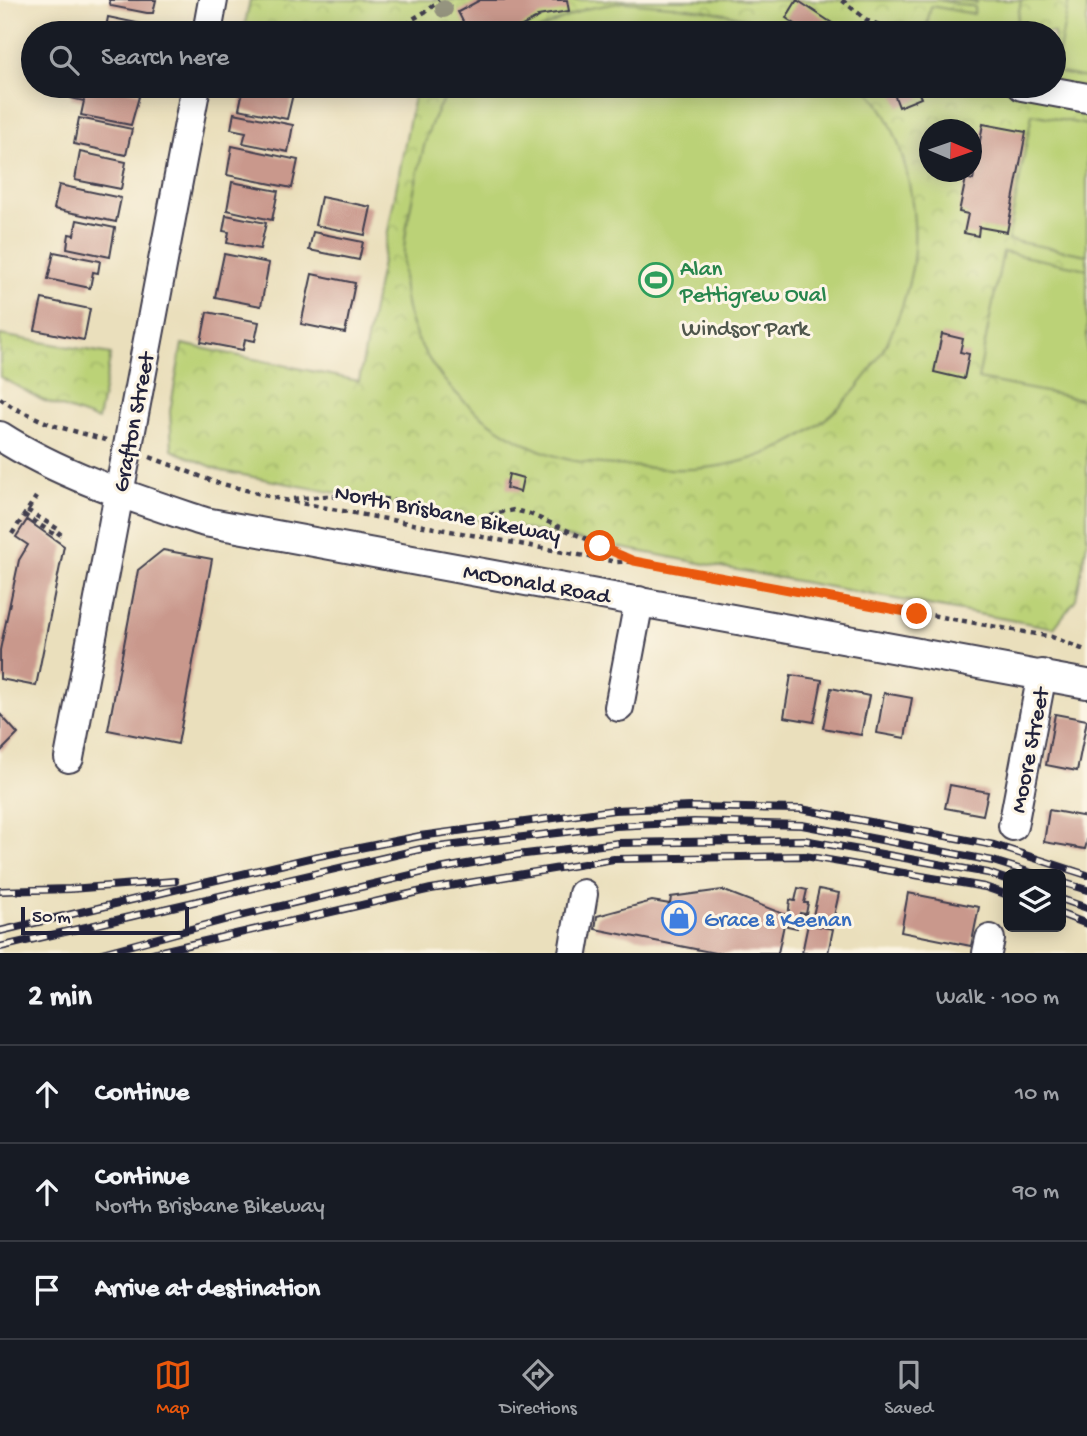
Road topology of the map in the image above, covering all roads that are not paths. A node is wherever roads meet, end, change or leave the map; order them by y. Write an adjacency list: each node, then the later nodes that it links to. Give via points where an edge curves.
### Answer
1 (213, 0): 2 (street)
2 (209, 21)
3 (1066, 94): 5 (street)
4 (194, 98): 7 (street, Grafton Street)
5 (1087, 98)
6 (0, 436): 7 (street, McDonald Road)
7 (118, 493): 8 (street, McDonald Road, via 205,522); 12 (street, Grafton Street)
8 (639, 601): 9 (street, McDonald Road); 11 (street)
9 (1042, 674): 10 (street, McDonald Road); 13 (street, Moore Street)
10 (1087, 684)
11 (619, 707)
12 (69, 758)
13 (1013, 826)
14 (583, 894): 15 (street)
15 (573, 953)

